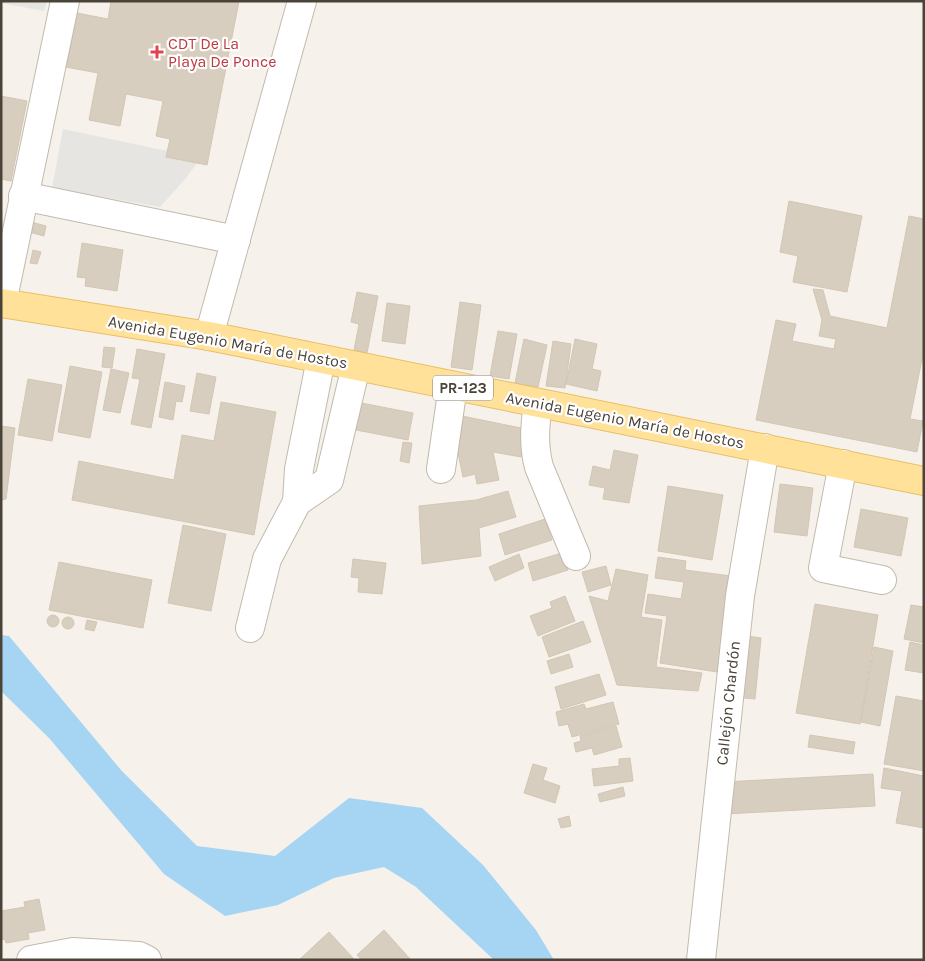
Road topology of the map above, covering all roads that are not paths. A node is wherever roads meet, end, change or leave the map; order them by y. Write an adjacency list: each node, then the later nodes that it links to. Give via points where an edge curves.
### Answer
1 (65, 1): 3 (street)
2 (302, 1): 4 (street)
3 (23, 196): 4 (street); 5 (street)
4 (236, 240): 6 (street)
5 (1, 303): 6 (main road, Avenida Eugenio María de Hostos / PR-123)
6 (209, 336): 7 (main road, Avenida Eugenio María de Hostos / PR-123)
7 (321, 359): 8 (main road, Avenida Eugenio María de Hostos / PR-123); 15 (street, via 299,469)
8 (356, 366): 9 (main road, Avenida Eugenio María de Hostos / PR-123); 15 (street, via 329,480)
9 (454, 386): 10 (main road, Avenida Eugenio María de Hostos / PR-123); 13 (street)
10 (538, 403): 11 (main road, Avenida Eugenio María de Hostos / PR-123); 16 (street, via 534,433 536,455)
11 (765, 448): 12 (main road, Avenida Eugenio María de Hostos / PR-123); 21 (street, Callejón Chardón, via 740,596)
12 (843, 464): 14 (main road, Avenida Eugenio María de Hostos / PR-123); 17 (street, via 823,568)
13 (441, 469)
14 (924, 481)
15 (297, 502): 18 (street, via 267,559)
16 (576, 556)
17 (882, 580)
18 (250, 628)
19 (31, 960): 20 (street, via 73,952 140,956)
20 (147, 960)
21 (701, 960)

